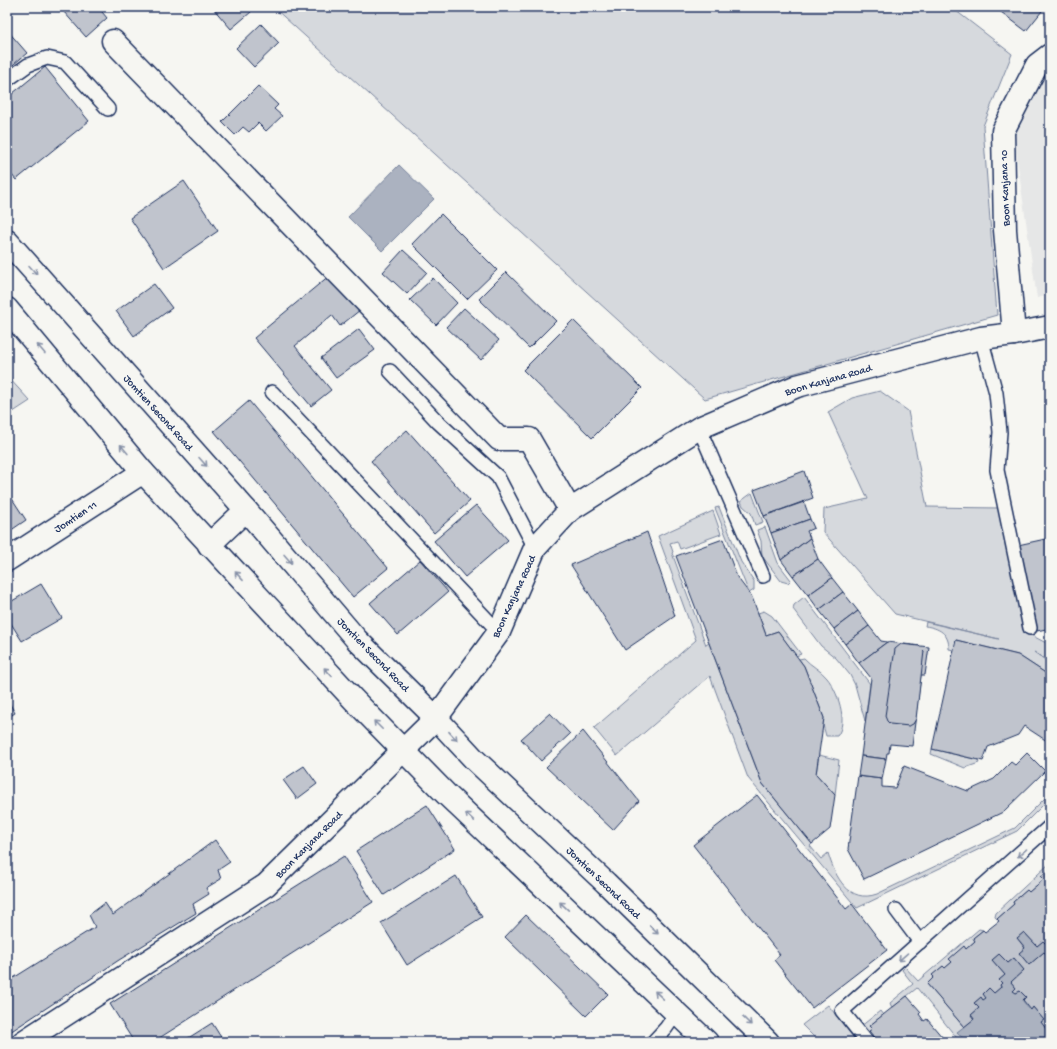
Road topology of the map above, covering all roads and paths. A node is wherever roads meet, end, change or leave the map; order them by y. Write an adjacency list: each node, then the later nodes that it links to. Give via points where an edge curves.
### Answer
1 (113, 41): 15 (street, via 499,438 529,439)
2 (1050, 55): 8 (street, Boon Kanjana 10, via 1037,65 1003,131 1005,230)
3 (7, 80): 4 (lane, via 28,65 47,58 65,62)
4 (108, 109)
5 (7, 241): 14 (street, Jomtien Second Road, one-way to 14)
6 (7, 308): 13 (street, one-way to 6)
7 (1050, 327): 8 (street, Boon Kanjana Road)
8 (1014, 334): 9 (street, Boon Kanjana Road)
9 (981, 338): 12 (street, Boon Kanjana Road, via 797,386); 20 (lane, via 996,393 1000,432 997,470)
10 (390, 371): 17 (lane, via 438,422 498,477)
11 (272, 392): 21 (lane)
12 (699, 428): 15 (street, Boon Kanjana Road); 19 (lane)
13 (143, 472): 16 (street); 18 (street, Jomtien 11)
14 (246, 510): 16 (street); 22 (street, Jomtien Second Road, one-way to 22, via 357,640)
15 (570, 510): 17 (street, Boon Kanjana Road)
16 (209, 544): 23 (street, one-way to 16)
17 (535, 548): 21 (street, Boon Kanjana Road)
18 (7, 560)
19 (763, 576)
20 (1030, 628)
21 (499, 632): 22 (street, Boon Kanjana Road)
22 (436, 718): 23 (street, Boon Kanjana Road); 31 (street, Jomtien Second Road, one-way to 31, via 475,760 606,883)
23 (403, 749): 27 (street, one-way to 23, via 446,794); 28 (street, Boon Kanjana Road, via 266,885)
24 (1050, 826): 26 (lane, one-way to 26)
25 (896, 910): 26 (lane)
26 (920, 942): 32 (lane, one-way to 32, via 842,1011)
27 (677, 1012): 29 (lane); 30 (street)
28 (23, 1042)
29 (653, 1042)
30 (707, 1042)
31 (768, 1042)
32 (867, 1042)

